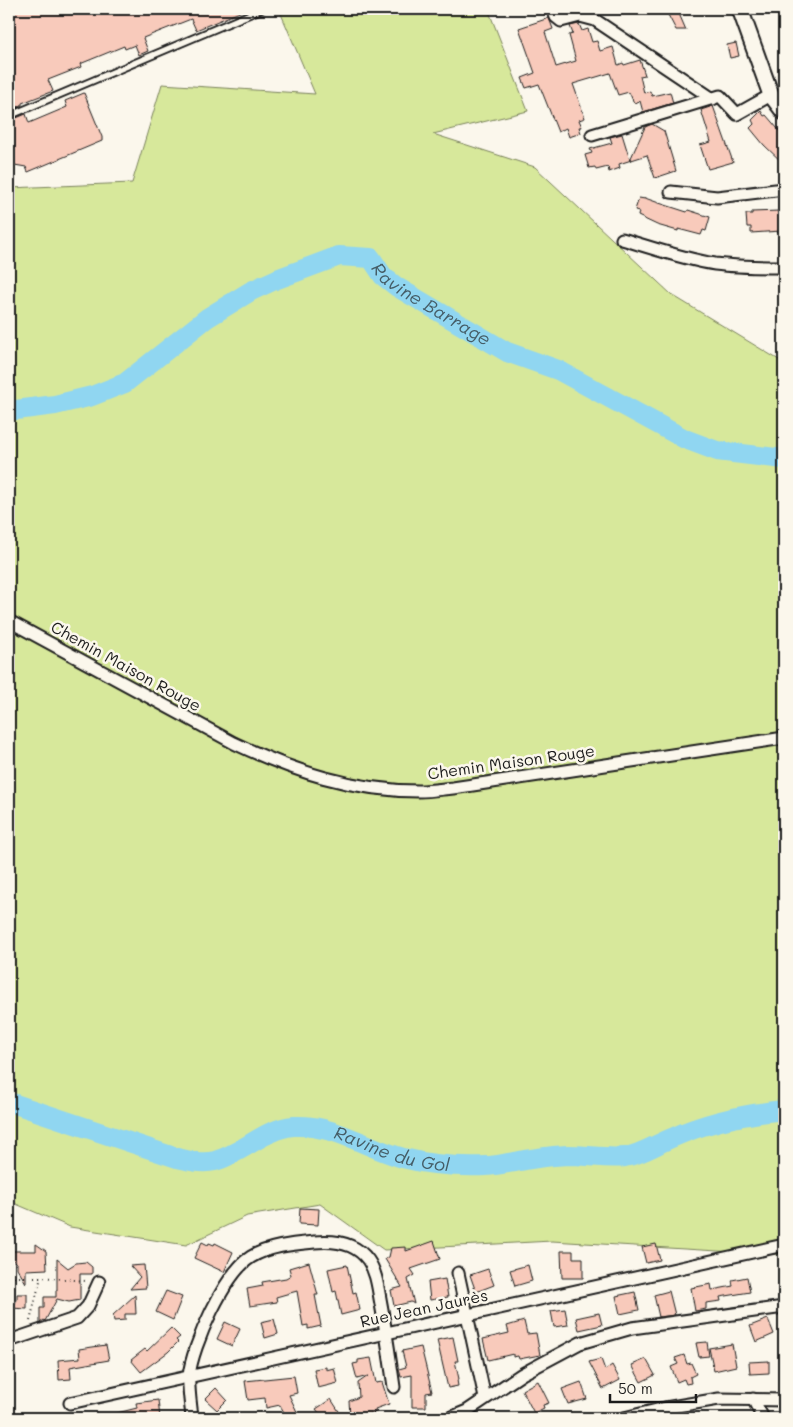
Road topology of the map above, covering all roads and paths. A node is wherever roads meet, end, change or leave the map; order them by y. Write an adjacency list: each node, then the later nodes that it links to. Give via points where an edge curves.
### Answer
1 (262, 9): 7 (lane)
2 (553, 9): 5 (street, via 562,21 580,16 595,20)
3 (740, 9): 4 (main road)
4 (772, 95): 5 (street, via 737,114 720,96); 6 (main road)
5 (713, 98): 8 (street)
6 (784, 112)
7 (9, 116)
8 (592, 135)
9 (784, 188): 10 (street, via 717,196)
10 (671, 192)
11 (622, 239): 12 (street, via 714,264)
12 (784, 267)
13 (9, 621): 14 (street, Chemin Maison Rouge, via 271,761 312,775 382,788 419,791 453,788)
14 (784, 738)
15 (784, 1245): 21 (street, Rue Jean Jaurès)
16 (458, 1273): 21 (street)
17 (41, 1277): 18 (path); 19 (path); 23 (path)
18 (9, 1278)
19 (99, 1282): 23 (street, via 88,1306 77,1318)
20 (784, 1307): 27 (street, via 632,1328 605,1335 580,1343)
21 (467, 1315): 22 (street, Rue Jean Jaurès); 27 (street)
22 (387, 1333): 25 (street, Rue Jean Jaurès); 25 (street, via 376,1275 370,1262 355,1247 316,1242 280,1247 263,1251 237,1270 198,1341); 26 (street)
23 (26, 1336): 24 (street)
24 (9, 1341)
25 (189, 1377): 30 (street, Rue Jean Jaurès); 32 (street)
26 (394, 1387)
27 (485, 1398): 33 (street)
28 (753, 1399): 29 (street); 31 (street, via 719,1399); 35 (street)
29 (784, 1400)
30 (70, 1403)
31 (666, 1413): 34 (street)
32 (192, 1418)
33 (450, 1418)
34 (624, 1418)
35 (763, 1418)

